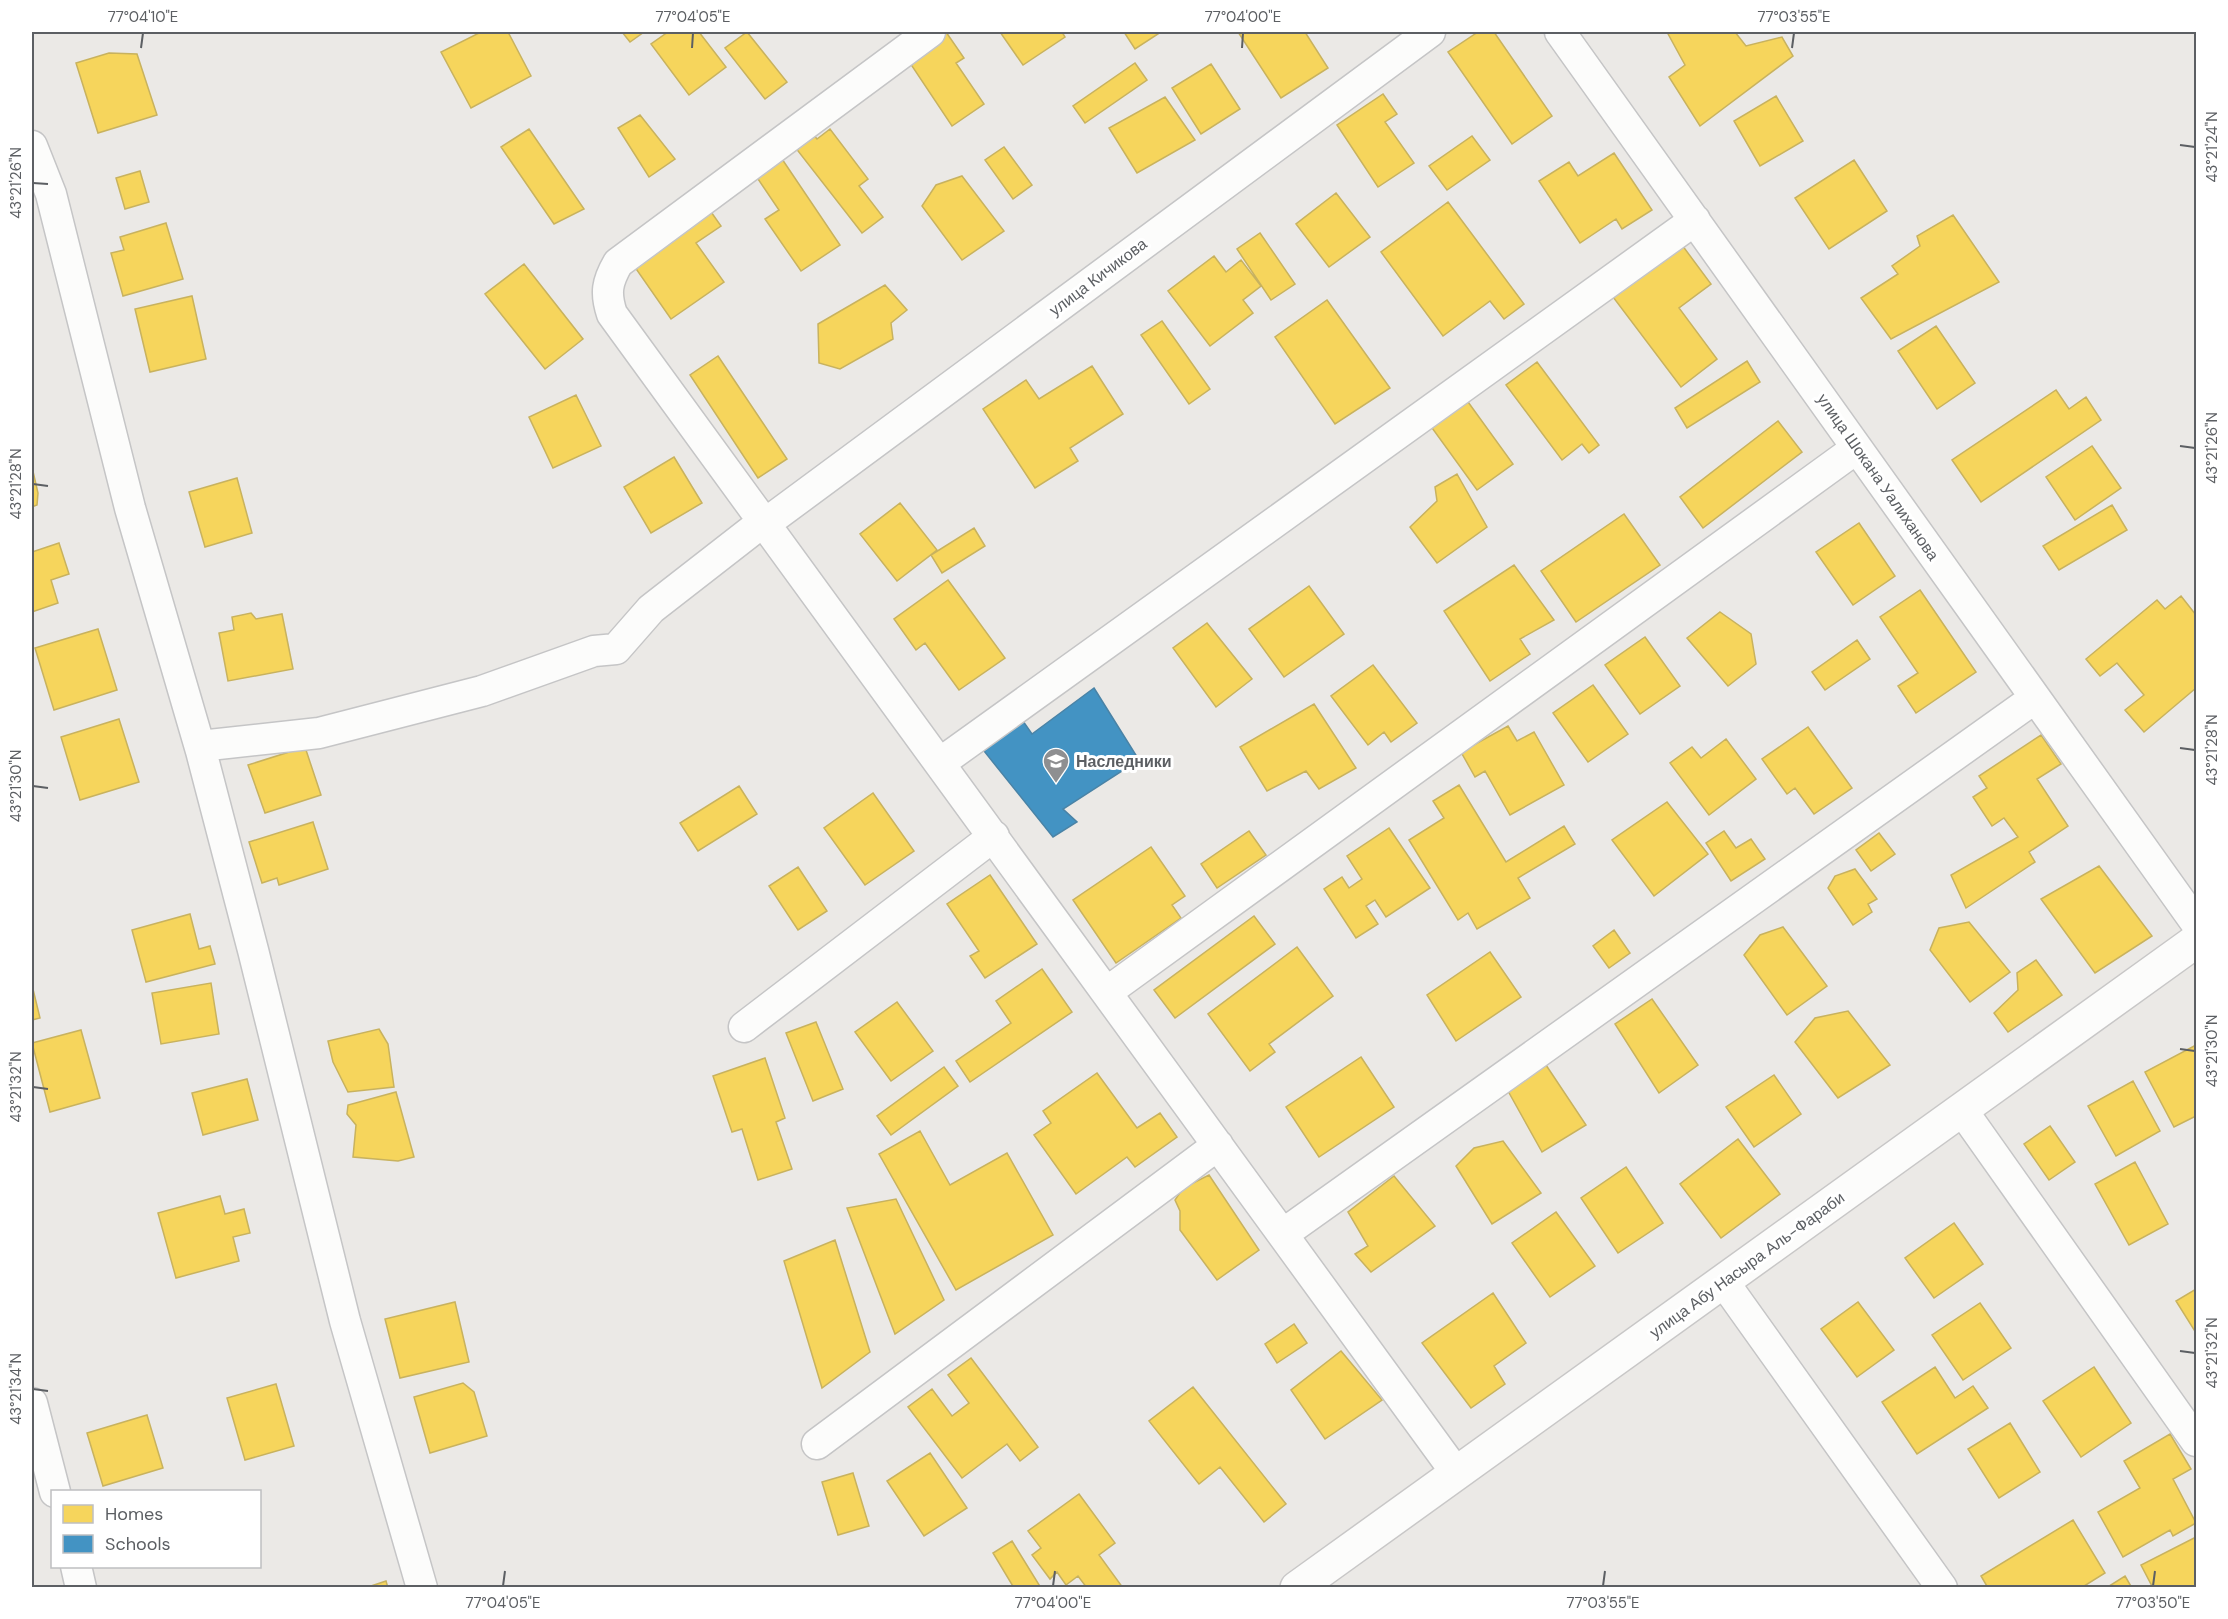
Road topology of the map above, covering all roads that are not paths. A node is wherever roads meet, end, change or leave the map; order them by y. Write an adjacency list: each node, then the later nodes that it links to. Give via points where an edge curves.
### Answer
1 (930, 32): 7 (street, via 618,263 608,280 606,297 612,314)
2 (1430, 32): 7 (street, улица Кичикова)
3 (1560, 32): 5 (street, улица Шокана Уалиханова)
4 (32, 146): 9 (street, via 51,194 130,508)
5 (1695, 220): 6 (street, улица Шокана Уалиханова); 10 (street)
6 (1857, 448): 8 (street, улица Шокана Уалиханова); 14 (street)
7 (765, 522): 9 (street, улица Кичикова, via 651,609 616,649 594,651 482,691 319,733); 10 (street)
8 (2035, 698): 12 (street, улица Шокана Уалиханова); 18 (street)
9 (200, 746): 27 (street, via 345,1321)
10 (940, 763): 11 (street)
11 (994, 836): 14 (street); 15 (street)
12 (2196, 924)
13 (2196, 941): 16 (street, улица Абу Насыра Аль-Фараби)
14 (1107, 992): 17 (street)
15 (744, 1026)
16 (1962, 1110): 19 (street, улица Абу Насыра Аль-Фараби); 21 (street)
17 (1218, 1145): 18 (street); 22 (street)
18 (1283, 1234): 23 (street)
19 (1723, 1281): 23 (street, улица Абу Насыра Аль-Фараби); 29 (street)
20 (32, 1403): 24 (street)
21 (2196, 1441)
22 (817, 1444)
23 (1456, 1474): 28 (street, улица Абу Насыра Аль-Фараби)
24 (55, 1490)
25 (76, 1568): 26 (street)
26 (81, 1587)
27 (422, 1587)
28 (1297, 1587)
29 (1942, 1587)

